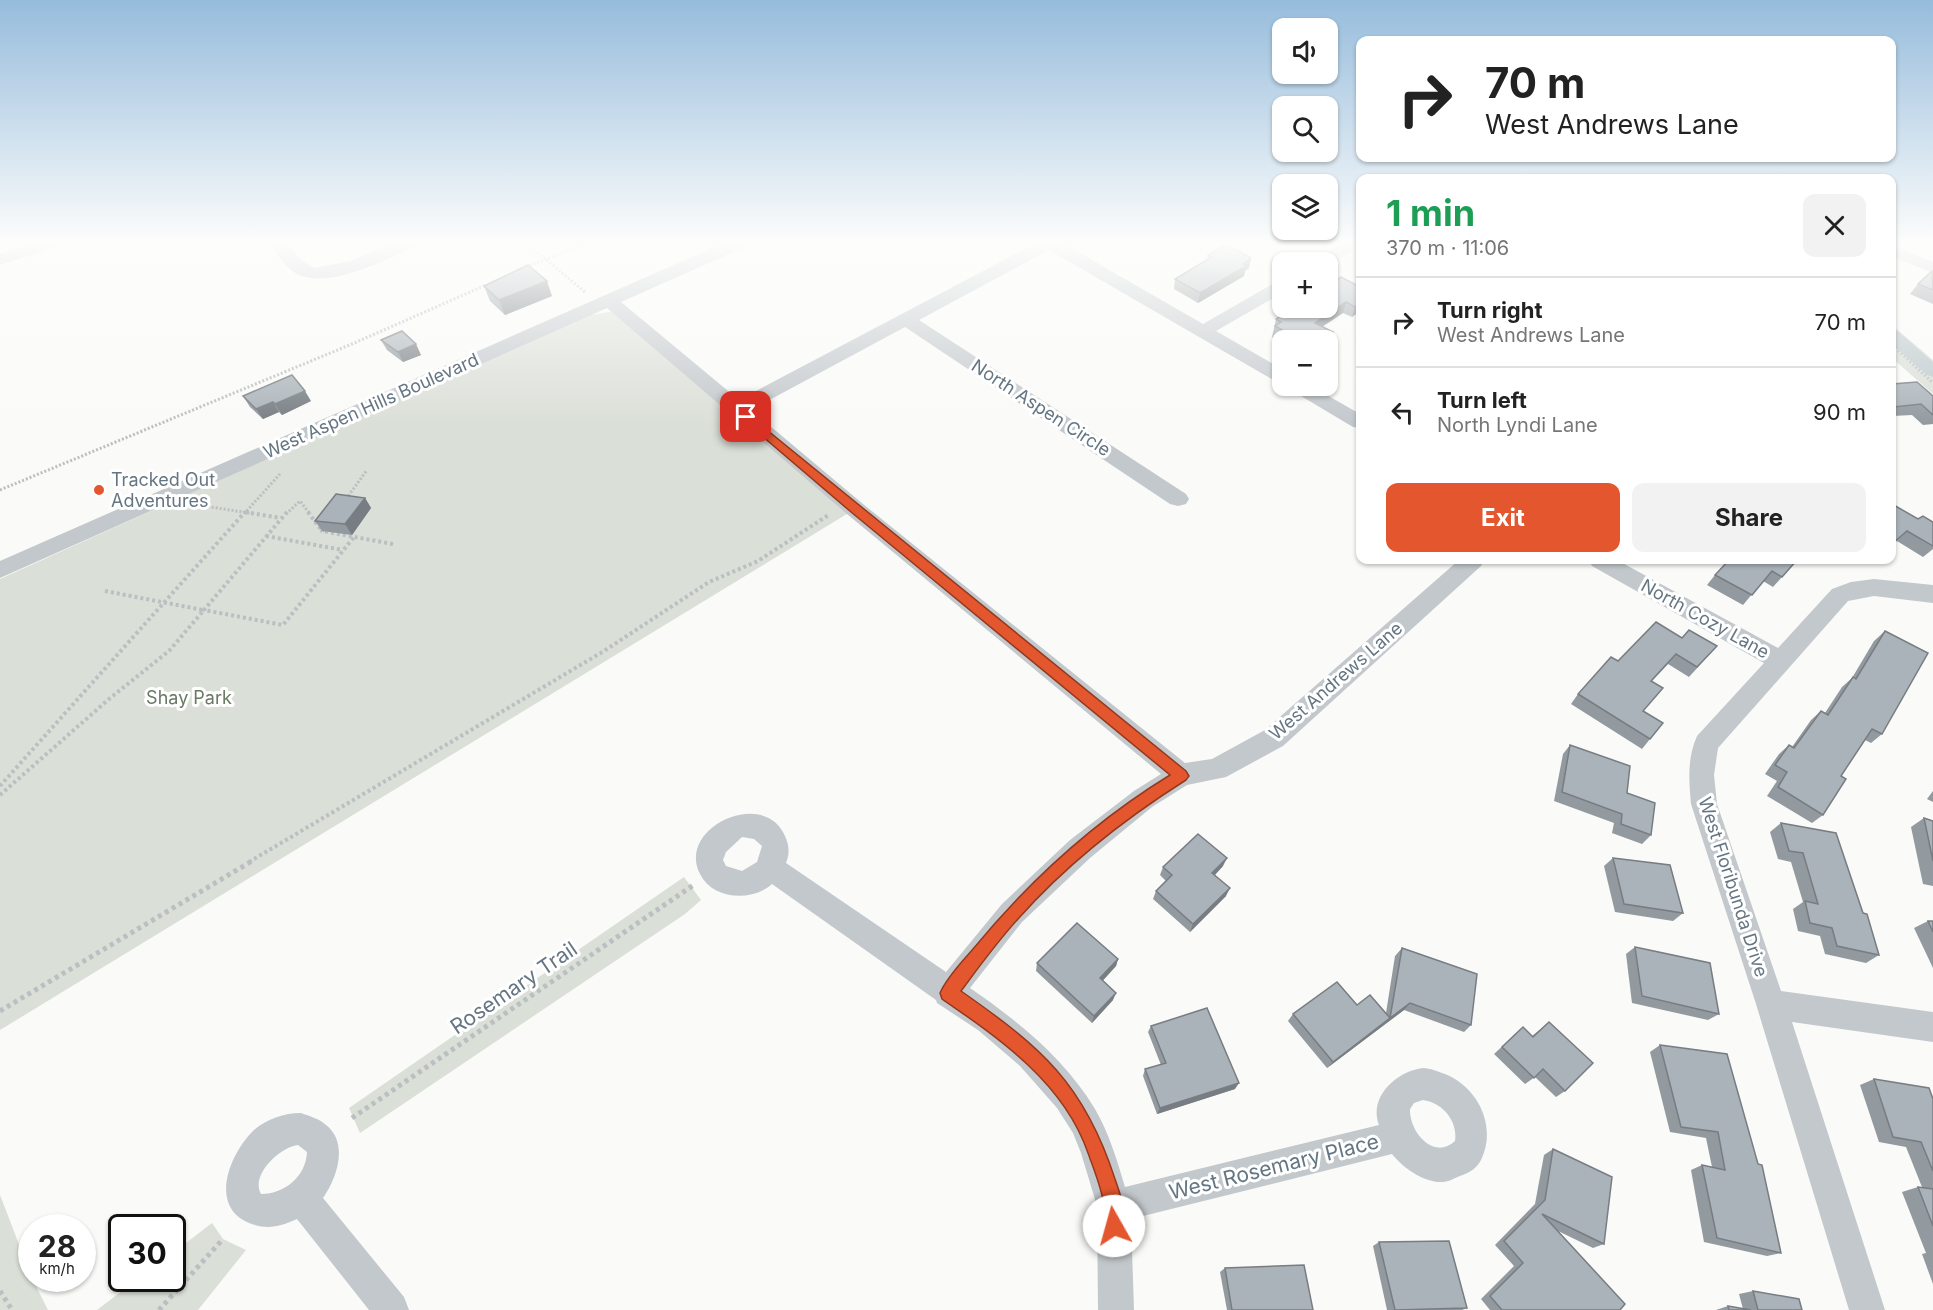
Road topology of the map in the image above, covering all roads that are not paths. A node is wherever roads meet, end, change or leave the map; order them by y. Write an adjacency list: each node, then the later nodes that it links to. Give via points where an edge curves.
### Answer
1 (588, 303): 15 (street, West Aspen Hills Boulevard)
2 (605, 303): 10 (street)
3 (933, 303): 6 (street)
4 (1155, 303): 7 (street)
5 (1252, 303): 7 (street)
6 (904, 318): 10 (street); 12 (street, North Aspen Circle)
7 (1204, 331): 8 (street)
8 (1272, 371)
9 (1315, 396): 11 (street)
10 (737, 409): 18 (street)
11 (1356, 420)
12 (1178, 499)
13 (1469, 564): 18 (street, West Andrews Lane, via 1274,738 1217,769)
14 (1607, 564): 17 (street, North Cozy Lane)
15 (0, 570)
16 (1933, 594): 17 (street, West Floribunda Drive, via 1875,586 1852,590 1831,603)
17 (1779, 661): 21 (street, West Floribunda Drive, via 1706,744 1701,775 1704,804)
18 (1181, 776): 20 (street, West Andrews Lane, via 1143,799 1080,849 1012,913)
19 (771, 868): 20 (street)
20 (948, 993): 25 (street, via 1011,1036 1068,1097 1096,1150)
21 (1771, 1004): 22 (street); 28 (street, West Floribunda Drive)
22 (1933, 1027)
23 (1398, 1136): 25 (street, West Rosemary Place)
24 (301, 1197): 26 (street)
25 (1114, 1206): 27 (street)
26 (391, 1310)
27 (1116, 1310)
28 (1867, 1310)

